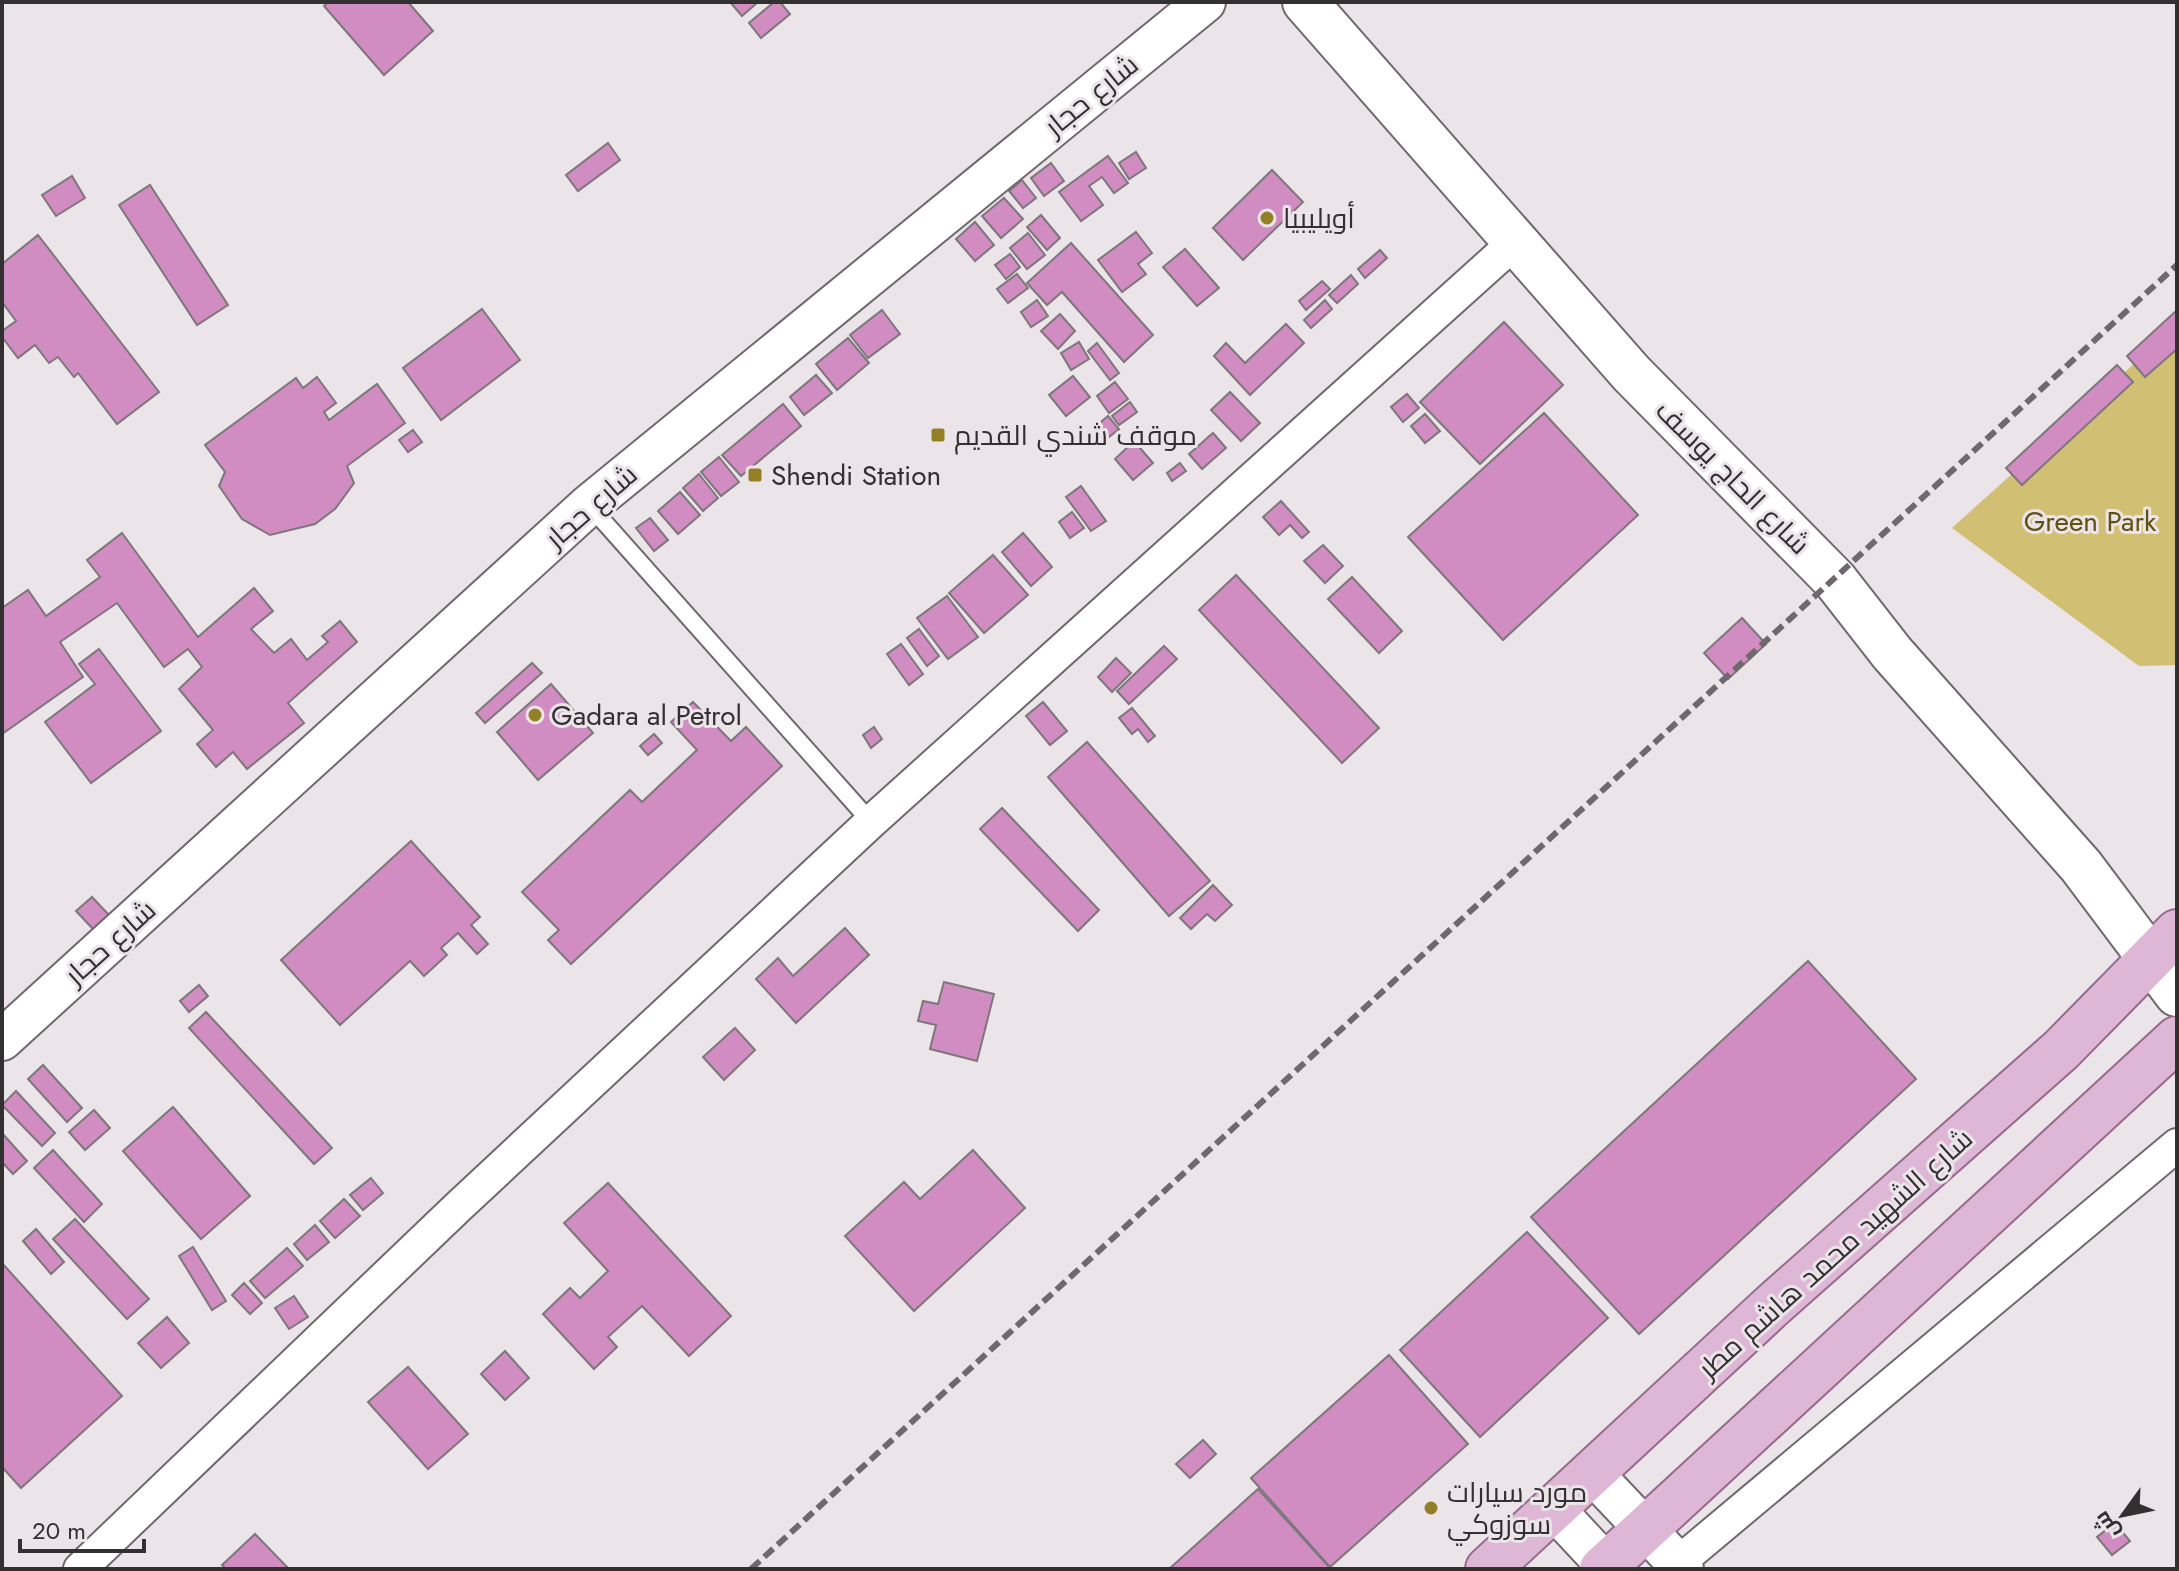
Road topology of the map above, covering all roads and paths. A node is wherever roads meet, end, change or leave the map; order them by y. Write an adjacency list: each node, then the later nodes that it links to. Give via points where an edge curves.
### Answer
1 (1205, 2): 4 (street, شارع حجار)
2 (1305, 2): 3 (main road, شارع الحاج يوسف)
3 (1514, 243): 5 (street); 6 (main road, شارع الحاج يوسف, via 1631,373 1835,580 1892,653 2081,866)
4 (589, 505): 5 (lane); 9 (street, شارع حجار)
5 (871, 822): 16 (street)
6 (2164, 946): 7 (main road, شارع الحاج يوسف); 11 (main road, شارع الشهيد محمد هاشم مطر, via 2061,1050 1807,1274)
7 (2177, 994)
8 (2177, 1039): 13 (main road)
9 (2, 1040)
10 (2177, 1145): 14 (street)
11 (1593, 1474): 12 (main road, شارع الشهيد محمد هاشم مطر); 13 (street)
12 (1554, 1509): 15 (street); 17 (main road, شارع الشهيد محمد هاشم مطر)
13 (1646, 1529): 14 (street); 15 (main road)
14 (1680, 1566)
15 (1606, 1568)
16 (80, 1569)
17 (1488, 1569)

